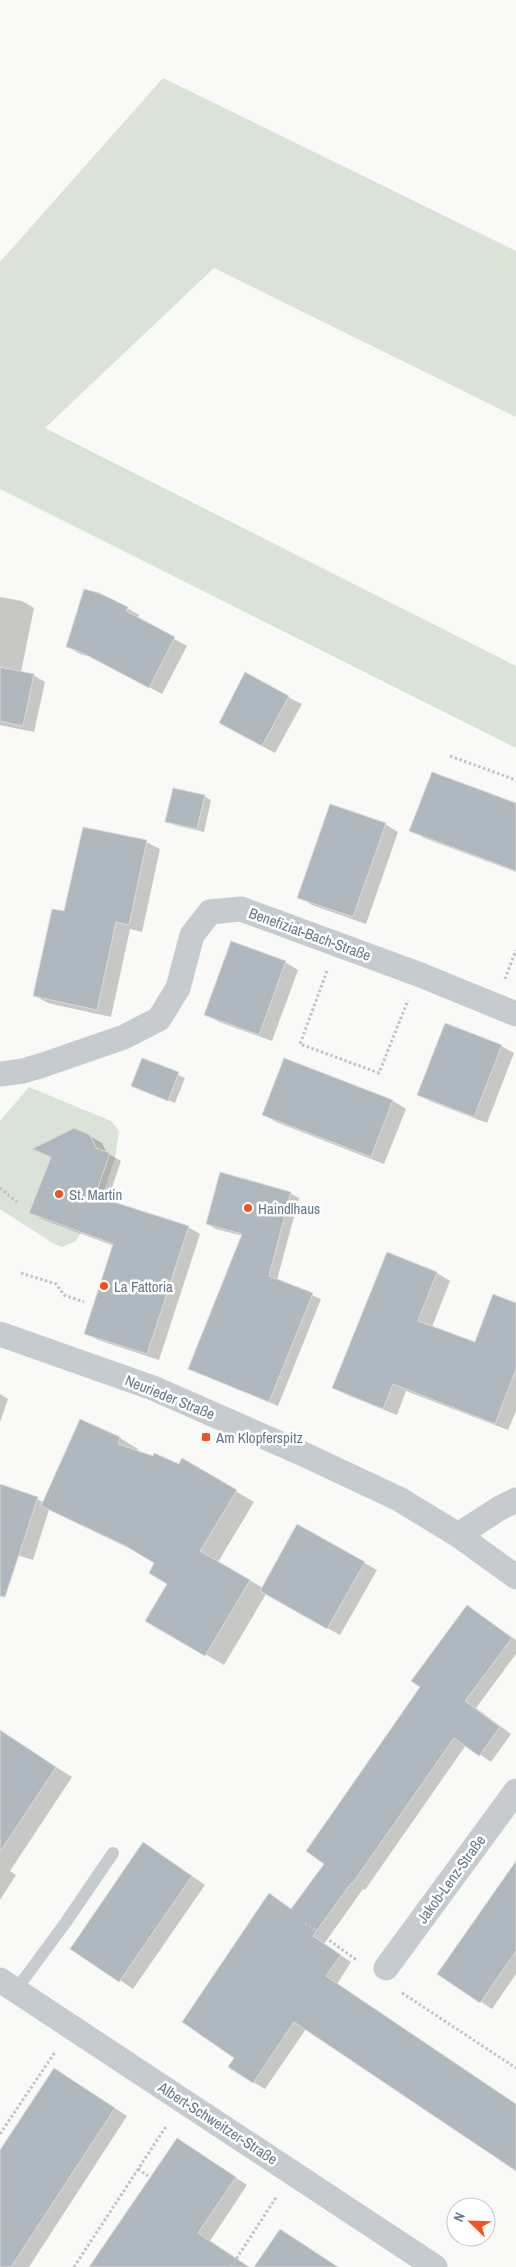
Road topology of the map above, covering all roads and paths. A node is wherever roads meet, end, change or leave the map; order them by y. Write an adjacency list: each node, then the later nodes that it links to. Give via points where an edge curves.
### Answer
1 (450, 756): 2 (path)
2 (516, 780)
3 (336, 944): 4 (street, Benefiziat-Bach-Straße); 4 (path, via 300,1044 380,1073); 6 (street, Benefiziat-Bach-Straße, via 241,909 210,912 192,935 178,988 159,1019 124,1037)
4 (418, 974): 5 (street, Benefiziat-Bach-Straße)
5 (516, 1014)
6 (12, 1072)
7 (0, 1188): 8 (path)
8 (18, 1203)
9 (20, 1273): 10 (path, via 56,1284 64,1295)
10 (84, 1302)
11 (0, 1334): 13 (street, Neurieder Straße, via 153,1388 220,1417 399,1500)
12 (516, 1500): 13 (street)
13 (458, 1535): 14 (street, Neurieder Straße)
14 (516, 1577)
15 (516, 1791): 19 (street, Jakob-Lenz-Straße)
16 (113, 1853): 20 (lane)
17 (305, 1923): 18 (path)
18 (360, 1963)
19 (390, 1978): 22 (path)
20 (8, 1985): 21 (street, Albert-Schweitzer-Straße)
21 (72, 2027): 23 (street, Albert-Schweitzer-Straße); 24 (path)
22 (516, 2068)
23 (183, 2100): 25 (path); 26 (street, Albert-Schweitzer-Straße)
24 (0, 2134)
25 (138, 2169): 27 (path); 28 (path)
26 (293, 2173): 29 (path); 30 (street, Albert-Schweitzer-Straße)
27 (148, 2176)
28 (74, 2267)
29 (231, 2267)
30 (435, 2267)

